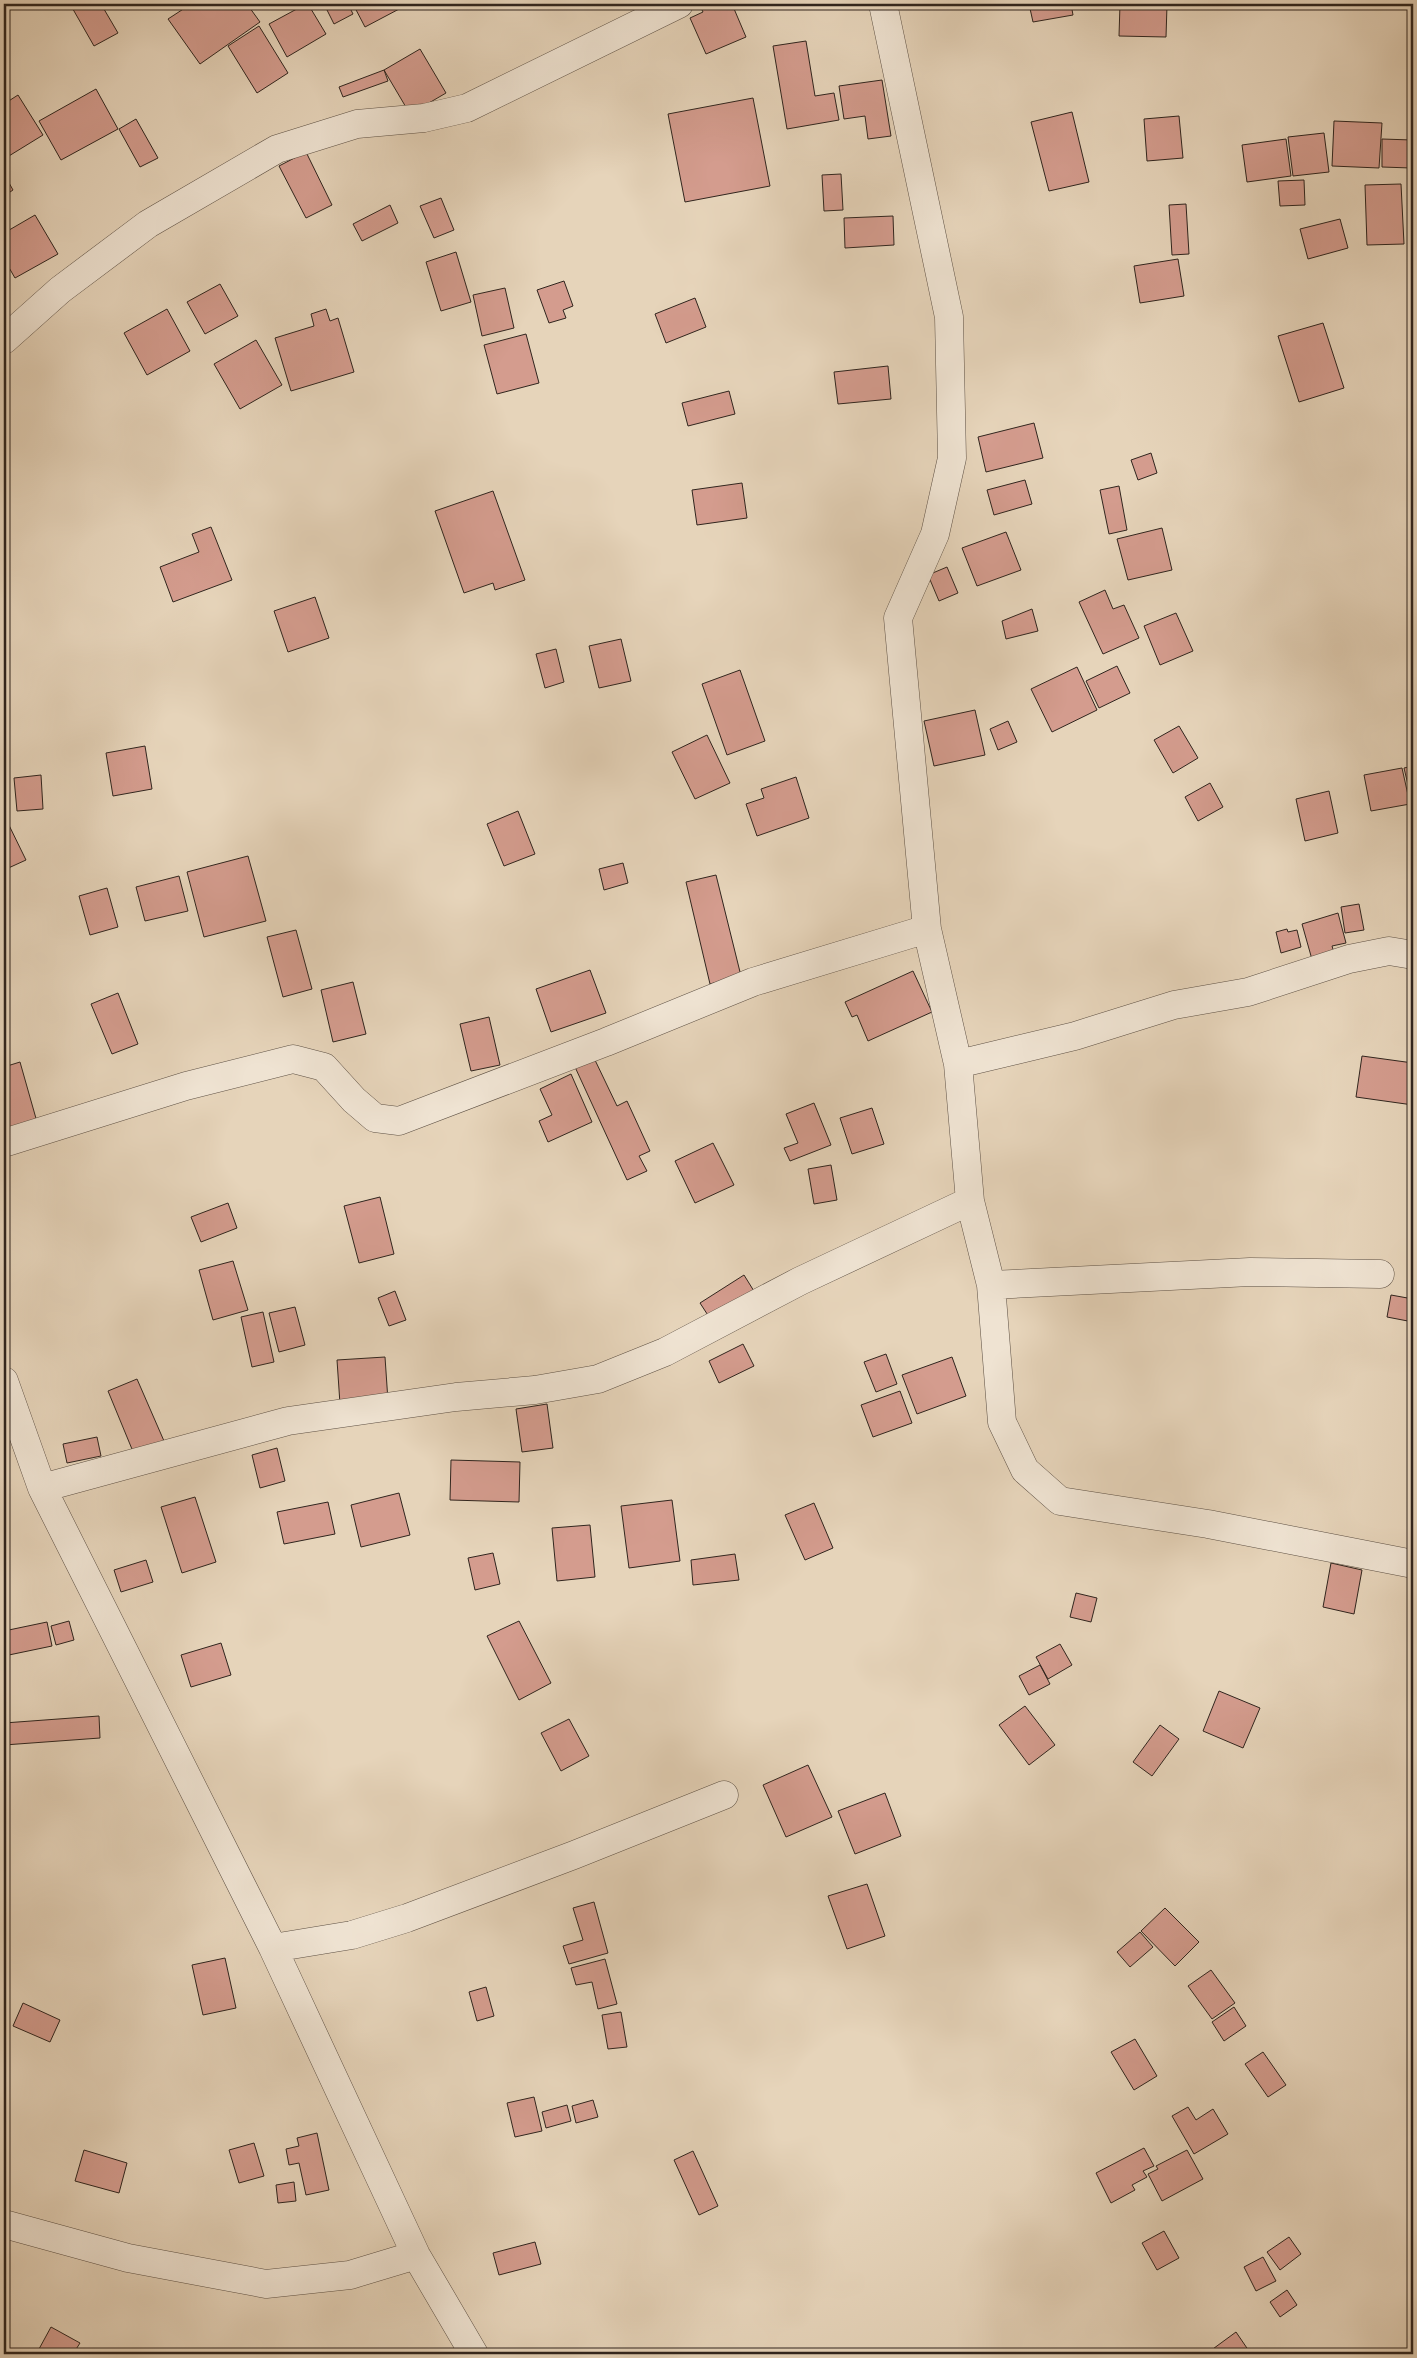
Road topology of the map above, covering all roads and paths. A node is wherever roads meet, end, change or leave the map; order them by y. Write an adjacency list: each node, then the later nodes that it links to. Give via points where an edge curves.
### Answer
1 (679, 4): 3 (street, via 467,108 424,118 357,124 277,149 148,224 60,290)
2 (883, 4): 4 (street, via 949,316 952,458 935,534 898,618)
3 (4, 340)
4 (928, 929): 6 (street); 7 (street, via 753,982 399,1121 375,1118 324,1066 293,1059 186,1086)
5 (1413, 956): 6 (street, via 1389,951 1349,959 1248,992 1174,1005 1075,1036)
6 (958, 1064): 8 (street)
7 (4, 1143)
8 (970, 1201): 10 (street); 12 (street, via 800,1281 665,1352 598,1379 288,1421)
9 (1380, 1274): 10 (street, via 1250,1272)
10 (991, 1285): 13 (street, via 1002,1422 1025,1470 1060,1501 1208,1524)
11 (4, 1381): 12 (street)
12 (42, 1488): 15 (street)
13 (1413, 1564)
14 (724, 1795): 15 (street, via 566,1859 407,1918 352,1935)
15 (273, 1948): 17 (street)
16 (4, 2224): 17 (street, via 128,2258 266,2284 350,2275)
17 (416, 2255): 18 (street)
18 (474, 2354)

